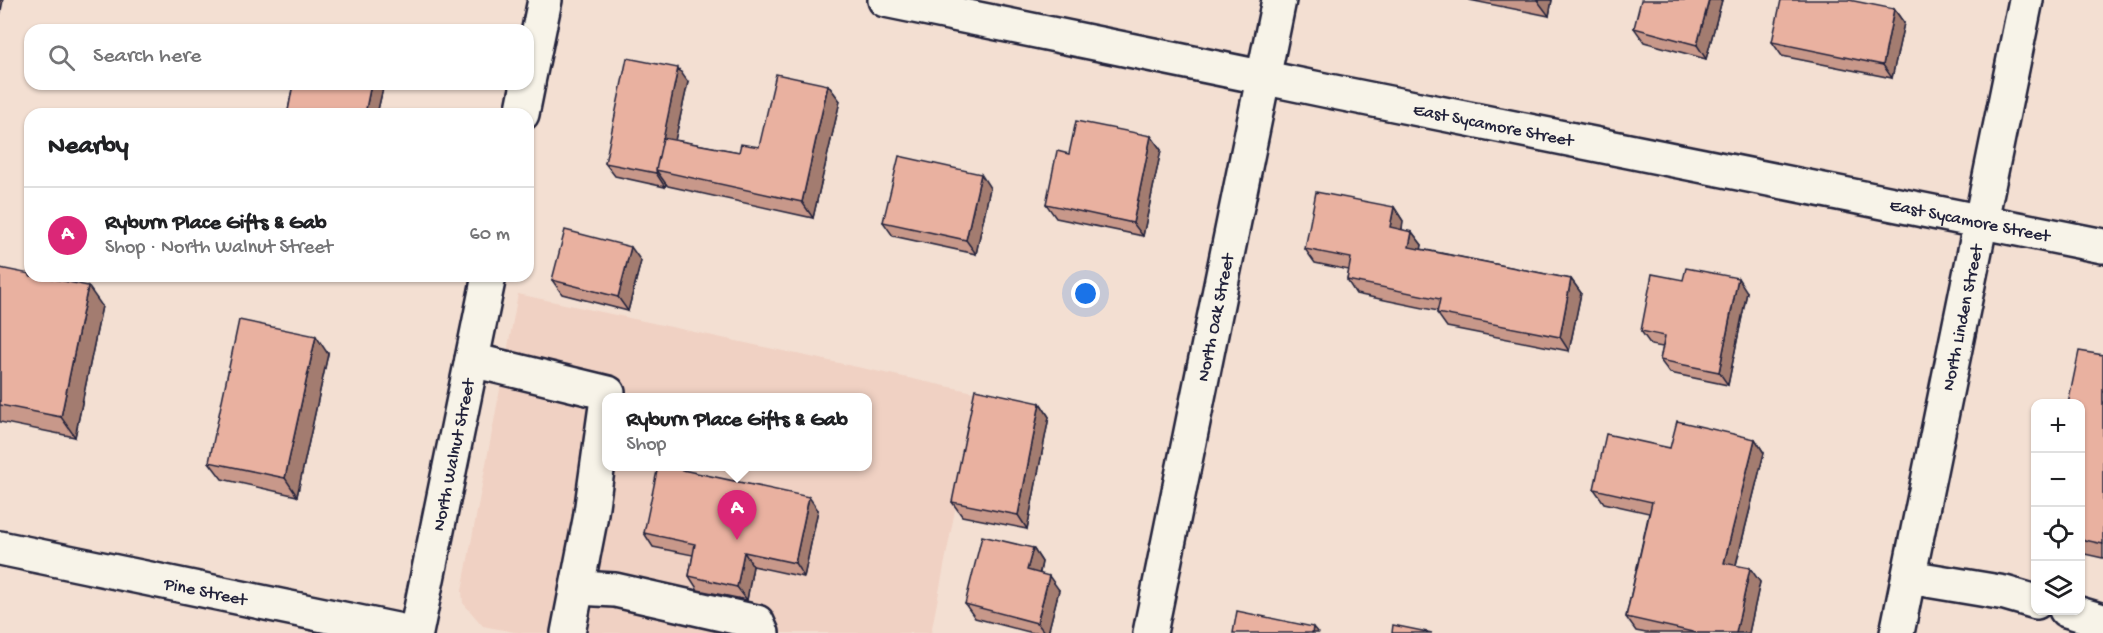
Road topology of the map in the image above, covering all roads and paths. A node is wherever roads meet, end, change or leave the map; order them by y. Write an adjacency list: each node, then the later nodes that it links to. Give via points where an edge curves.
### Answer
1 (544, 0): 5 (street)
2 (885, 0): 6 (street, East Sycamore Street)
3 (1279, 0): 6 (street, North Oak Street)
4 (2026, 0): 9 (street, North Linden Street)
5 (534, 52)
6 (1264, 78): 9 (street, East Sycamore Street); 25 (street, North Oak Street)
7 (527, 90): 8 (street)
8 (523, 108)
9 (1981, 222): 10 (street, East Sycamore Street); 16 (street, North Linden Street)
10 (2103, 246)
11 (488, 282): 12 (street, North Walnut Street)
12 (472, 360): 13 (street); 22 (street, North Walnut Street)
13 (608, 393)
14 (602, 432): 17 (street)
15 (0, 548): 21 (street, Pine Street)
16 (1909, 578): 18 (street); 26 (street, North Linden Street)
17 (578, 588): 23 (street); 24 (street, via 615,590 757,622)
18 (2031, 601)
19 (2083, 615): 20 (street)
20 (2103, 621)
21 (411, 633)
22 (416, 633)
23 (568, 633)
24 (762, 633)
25 (1150, 633)
26 (1898, 633)

